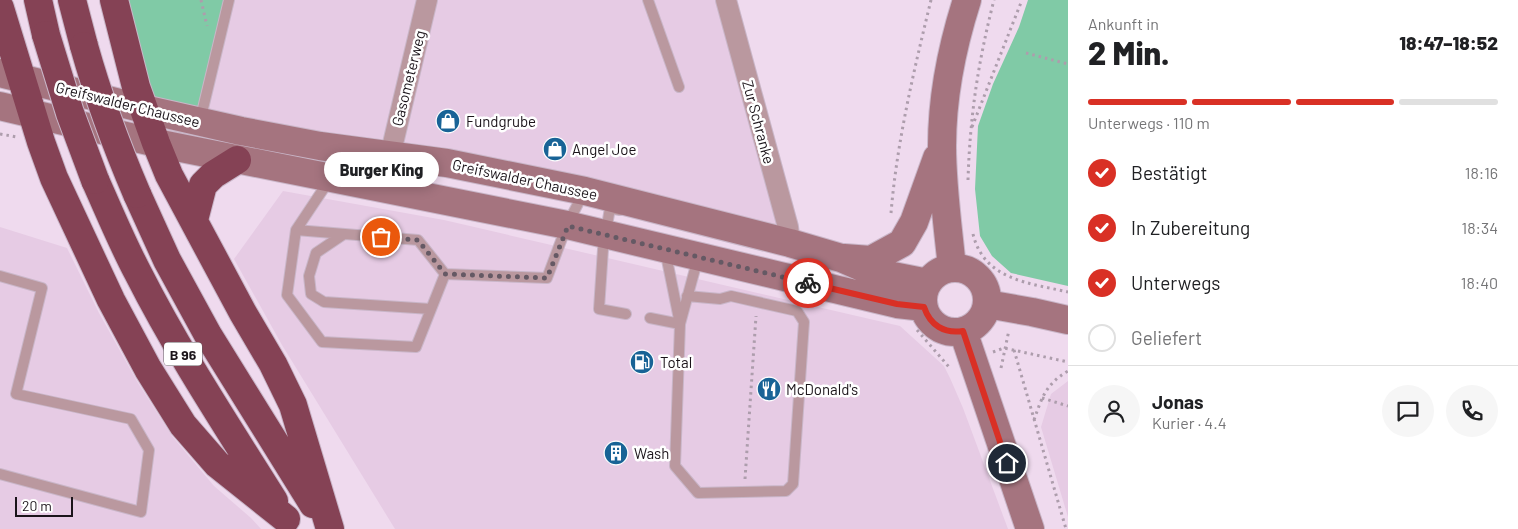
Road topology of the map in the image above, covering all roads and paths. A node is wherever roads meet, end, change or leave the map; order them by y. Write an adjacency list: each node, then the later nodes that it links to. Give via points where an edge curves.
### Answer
1 (38, 0): 65 (highway, B 96, bridge, via 70,113 95,180 138,274 183,355)
2 (72, 0): 66 (highway, B 96, bridge, via 98,94 167,260 204,328)
3 (114, 0): 18 (highway)
4 (229, 0): 20 (lane)
5 (427, 0): 24 (street, Gasometerweg)
6 (648, 0): 16 (lane)
7 (726, 0): 37 (street, Zur Schranke)
8 (931, 0): 29 (path, via 912,78)
9 (967, 0): 23 (main road, via 947,89)
10 (994, 0): 21 (path, via 977,75)
11 (1022, 0): 21 (path)
12 (0, 8): 15 (highway)
13 (1026, 53): 14 (path)
14 (1068, 64)
15 (11, 75): 18 (main road, Greifswalder Chaussee); 19 (highway)
16 (679, 87)
17 (0, 106): 19 (main road, Greifswalder Chaussee)
18 (144, 109): 20 (main road, Greifswalder Chaussee); 22 (highway)
19 (32, 114): 22 (main road, Greifswalder Chaussee); 65 (highway, via 54,178 107,292 148,369 183,425 217,464)
20 (200, 122): 24 (main road, Greifswalder Chaussee)
21 (970, 132): 27 (path)
22 (156, 144): 25 (main road, Greifswalder Chaussee); 31 (highway)
23 (942, 145): 40 (main road, via 914,222 902,243 871,260); 41 (main road)
24 (390, 156): 28 (main road, Greifswalder Chaussee, via 447,163)
25 (237, 160): 26 (main road, Greifswalder Chaussee); 31 (highway, via 212,175 203,185)
26 (332, 177): 32 (main road, Greifswalder Chaussee); 34 (lane)
27 (968, 185)
28 (584, 191): 30 (main road, Greifswalder Chaussee); 32 (lane)
29 (892, 198)
30 (667, 212): 36 (lane, via 652,217 610,208); 37 (main road, Greifswalder Chaussee)
31 (194, 220): 66 (highway, via 293,405)
32 (568, 226): 36 (main road, Greifswalder Chaussee); 42 (lane, via 547,278)
33 (972, 227): 44 (path, via 976,244 986,262 1004,275)
34 (296, 230): 35 (lane); 49 (lane, via 287,295 322,342 416,347)
35 (344, 234): 42 (lane, via 418,240); 49 (lane, via 316,253 309,276 311,294 324,302)
36 (605, 235): 38 (main road, Greifswalder Chaussee); 50 (lane, via 598,309)
37 (790, 244): 40 (main road, Greifswalder Chaussee)
38 (665, 249): 39 (main road, Greifswalder Chaussee); 53 (lane)
39 (698, 257): 45 (lane); 48 (main road, Greifswalder Chaussee, via 897,304)
40 (841, 258): 48 (main road, Greifswalder Chaussee, via 873,272)
41 (952, 268): 47 (main road, via 962,268 978,277 987,295); 48 (main road, via 934,275)
42 (445, 274): 49 (lane)
43 (0, 276): 63 (lane, via 42,288 16,394 130,419 149,450 141,512)
44 (1068, 292)
45 (687, 296): 46 (lane, via 720,299 732,296); 53 (lane)
46 (758, 302): 64 (path); 64 (lane, via 798,311 804,322 794,484 786,491)
47 (986, 304): 52 (main road); 54 (main road, via 979,321)
48 (922, 306): 54 (main road, via 929,319 939,327); 58 (path)
49 (431, 309)
50 (626, 314)
51 (650, 318): 53 (lane)
52 (1068, 320)
53 (680, 324): 64 (lane, via 675,466 698,493)
54 (963, 331): 67 (main road)
55 (1004, 348): 56 (path)
56 (1014, 350): 57 (path); 62 (path)
57 (1068, 362)
58 (950, 368)
59 (1068, 371): 60 (path, via 1056,378)
60 (1042, 398): 61 (path); 62 (path)
61 (1068, 406)
62 (1034, 422): 68 (path)
63 (0, 474)
64 (745, 492)
65 (289, 524)
66 (330, 529)
67 (1030, 529)
68 (1066, 529)

